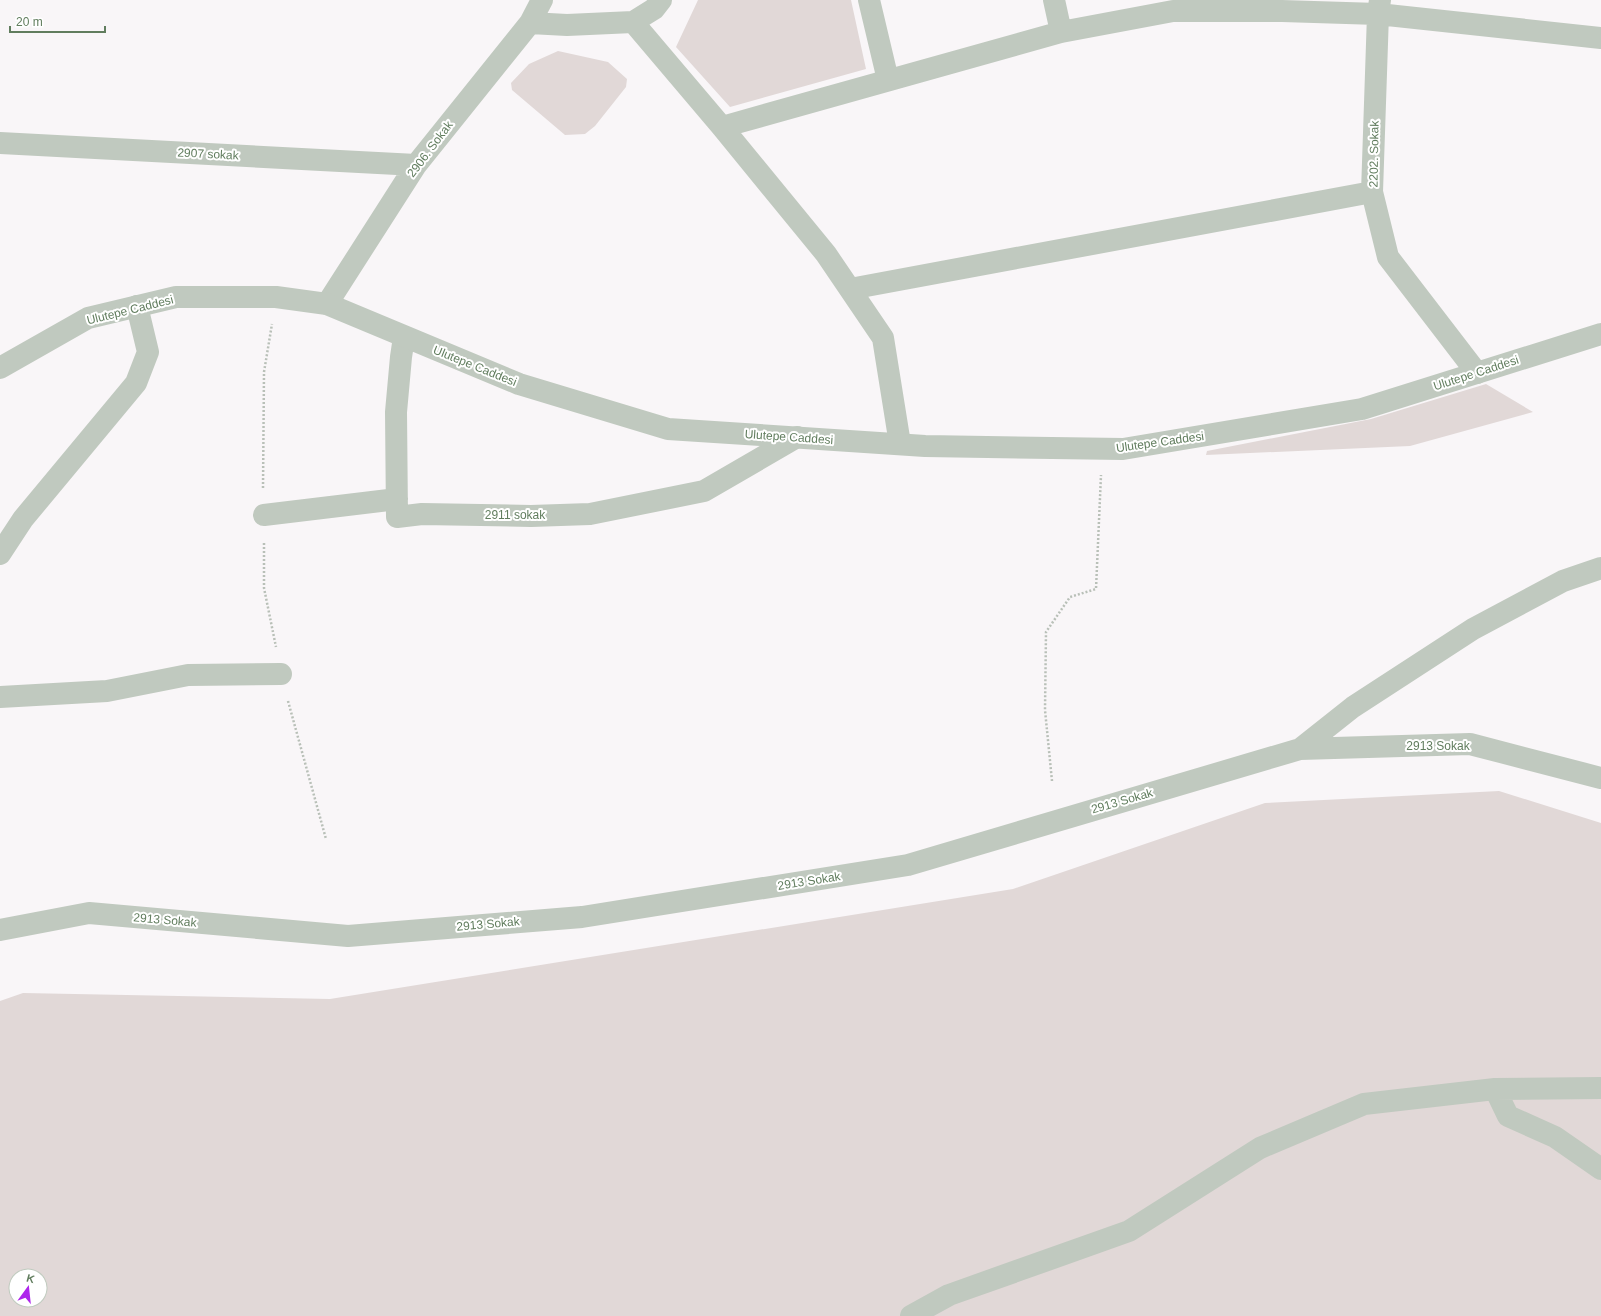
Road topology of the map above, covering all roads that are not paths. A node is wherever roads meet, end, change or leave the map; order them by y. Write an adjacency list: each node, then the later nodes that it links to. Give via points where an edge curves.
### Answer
1 (542, 0): 7 (street, 2906. Sokak)
2 (661, 0): 6 (street)
3 (869, 0): 10 (street)
4 (1054, 0): 8 (street)
5 (1379, 7): 8 (street, via 1282,11 1173,11); 9 (street); 14 (street, 2202. Sokak)
6 (633, 22): 7 (street, via 567,25); 11 (street)
7 (530, 23): 13 (street, 2906. Sokak)
8 (1061, 32): 10 (street)
9 (1601, 38)
10 (888, 80): 11 (street)
11 (722, 128): 15 (street, via 826,254)
12 (0, 143): 13 (street, 2907 sokak)
13 (416, 165): 16 (street, 2906. Sokak)
14 (1372, 192): 15 (street); 21 (street, 2202. Sokak, via 1388,257)
15 (850, 289): 23 (street, via 883,338)
16 (327, 304): 17 (street, Ulutepe Caddesi, via 276,297 176,297); 19 (street, Ulutepe Caddesi)
17 (137, 306): 20 (street, Ulutepe Caddesi, via 88,318); 26 (street, via 148,352 136,383 23,519)
18 (1601, 334): 21 (street, Ulutepe Caddesi)
19 (404, 337): 22 (street, Ulutepe Caddesi, via 518,384 668,429); 24 (street, 2911 sokak, via 396,412)
20 (0, 368)
21 (1477, 373): 23 (street, Ulutepe Caddesi, via 1362,409 1123,449)
22 (796, 438): 23 (street, Ulutepe Caddesi); 24 (street, 2911 sokak, via 704,491 590,514 422,514 397,517)
23 (900, 444)
24 (397, 499): 25 (street)
25 (264, 515)
26 (0, 554)
27 (1601, 568): 30 (street, via 1563,582 1473,629 1353,707)
28 (281, 674): 29 (street, via 188,675 107,691)
29 (0, 697)
30 (1300, 749): 31 (street, 2913 Sokak, via 1470,744); 32 (street, 2913 Sokak, via 908,865 582,917 348,936 89,913)
31 (1601, 778)
32 (0, 930)
33 (1601, 1088): 34 (street)
34 (1494, 1089): 35 (street, via 1508,1116 1556,1137); 36 (street, via 1364,1104 1260,1148 1129,1231 949,1295)
35 (1601, 1169)
36 (911, 1316)

